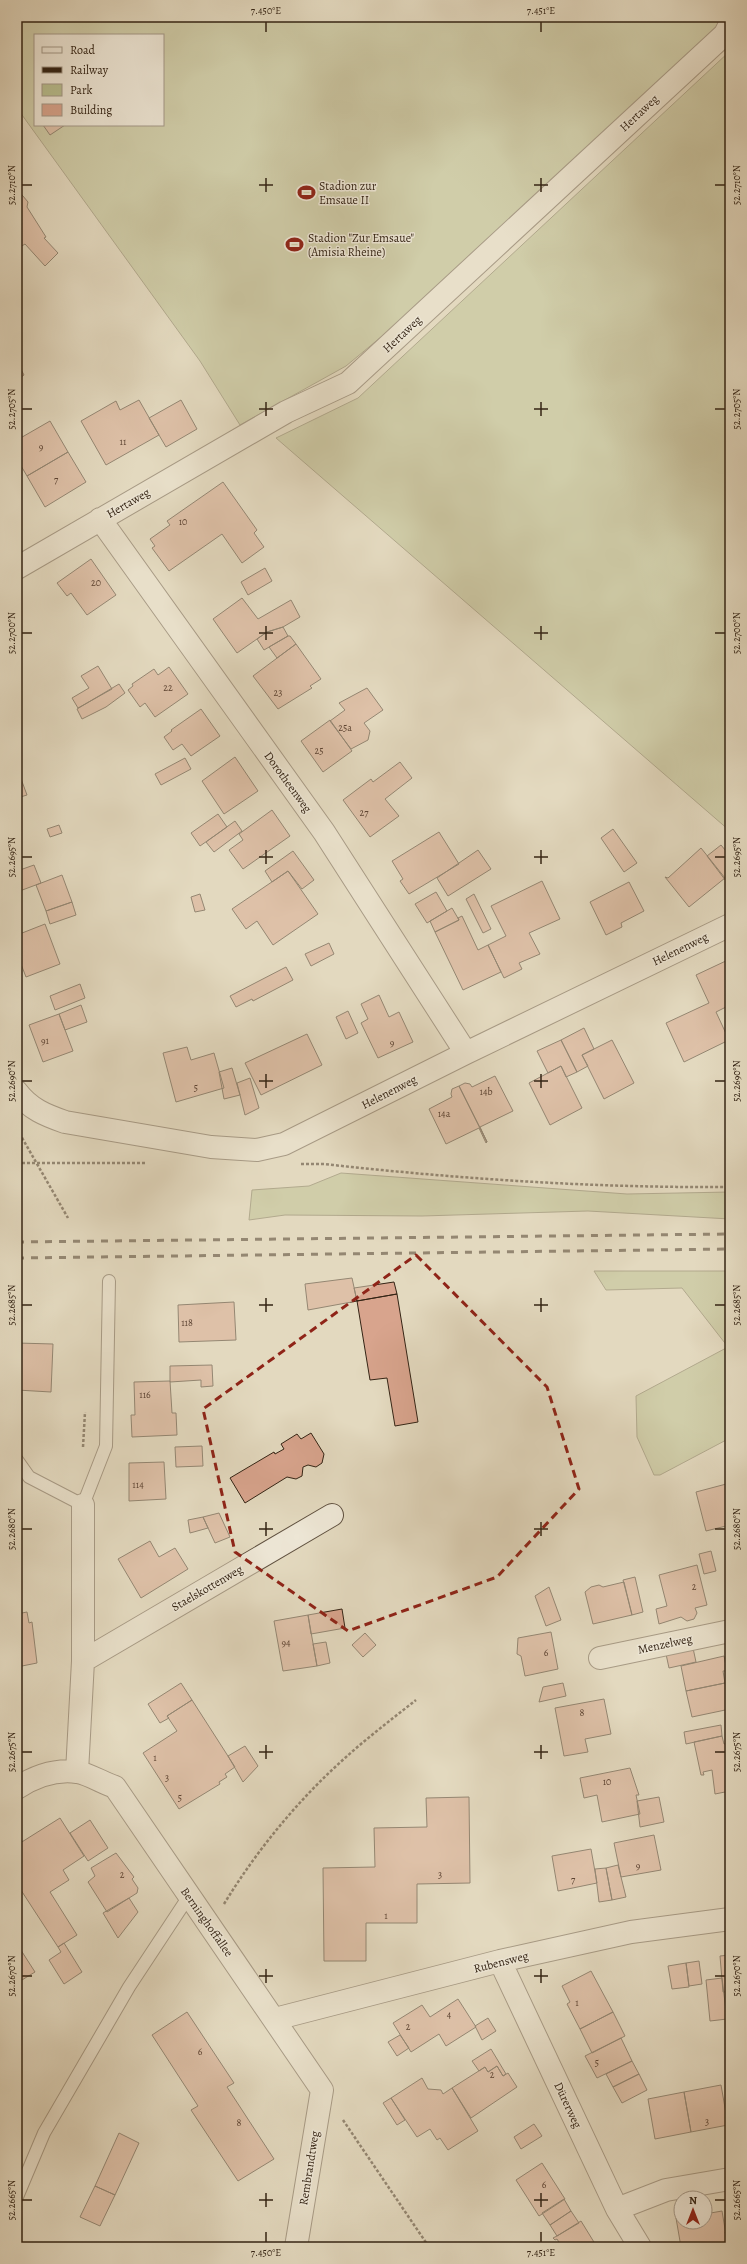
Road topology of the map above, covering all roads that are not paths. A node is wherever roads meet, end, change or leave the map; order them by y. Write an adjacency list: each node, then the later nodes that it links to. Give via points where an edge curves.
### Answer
1 (730, 24): 2 (street, Hertaweg, via 725,34 348,384 286,412)
2 (100, 519): 3 (street, Hertaweg); 5 (street, Dorotheenweg, via 324,832)
3 (17, 568)
4 (730, 925): 5 (street, Helenenweg)
5 (466, 1053): 6 (street, Helenenweg, via 284,1144 257,1150 211,1147 65,1122 43,1115)
6 (22, 1098)
7 (109, 1281): 9 (lane, via 106,1446)
8 (17, 1460): 9 (lane, via 29,1477)
9 (83, 1505): 13 (street)
10 (332, 1515): 13 (street, Staelskottenweg)
11 (730, 1631): 12 (street, Menzelweg)
12 (600, 1658)
13 (83, 1661): 14 (street)
14 (77, 1772): 15 (street, via 33,1778); 16 (street, Berninghoffallee, via 115,1787)
15 (17, 1788)
16 (189, 1896): 19 (street, Berninghoffallee); 22 (lane, via 129,1987 44,2133)
17 (730, 1920): 18 (street, Rubensweg, via 632,1932)
18 (500, 1961): 19 (street, Rubensweg); 23 (street, Dürerweg)
19 (275, 2019): 20 (street, Berninghoffallee)
20 (322, 2090): 24 (street, Rembrandtweg)
21 (730, 2179): 23 (street, via 666,2190)
22 (17, 2197)
23 (617, 2209): 25 (street, Dürerweg)
24 (296, 2247)
25 (640, 2247)

